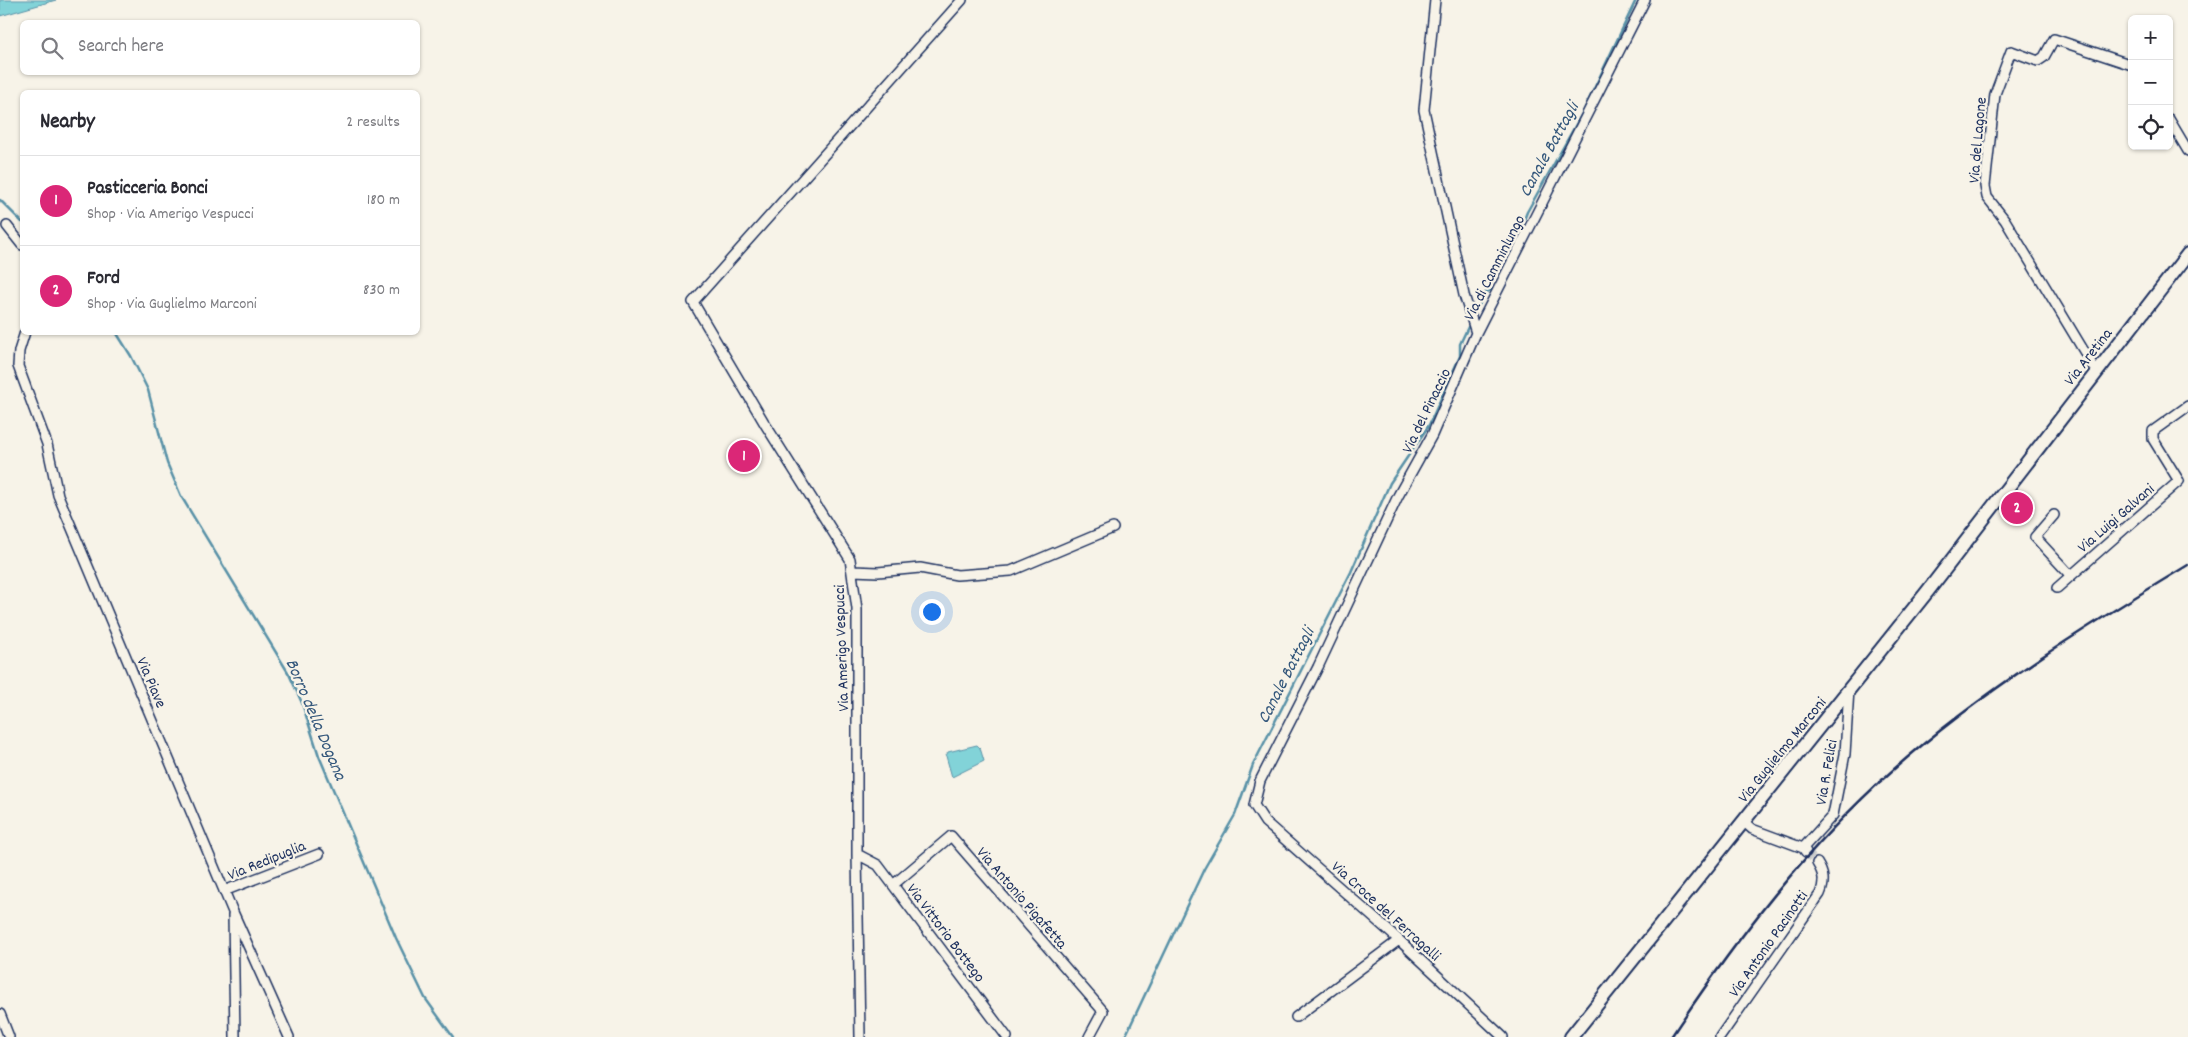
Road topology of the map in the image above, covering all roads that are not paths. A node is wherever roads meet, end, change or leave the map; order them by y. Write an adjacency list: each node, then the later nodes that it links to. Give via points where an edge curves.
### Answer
1 (962, 0): 17 (street, Via Amerigo Vespucci, via 693,302 850,559)
2 (1435, 0): 10 (street, via 1424,110 1464,296)
3 (1645, 0): 10 (street, Via di Camminlungo)
4 (2128, 64): 12 (street, Via del Lagone, via 2054,39 2044,57 2038,60 2011,51 1995,94 1985,186 1987,197 2005,220)
5 (2173, 127): 6 (street)
6 (2188, 151)
7 (7, 226): 8 (street)
8 (20, 242)
9 (2188, 254): 12 (street, Via Aretina)
10 (1476, 333): 21 (street, Via del Pinaccio, via 1432,435 1398,496 1318,667 1260,781)
11 (24, 335): 27 (street, Via Piave, via 18,366 47,444 58,495)
12 (2096, 371): 14 (street, Via Aretina)
13 (2188, 406): 18 (street, Via Luigi Galvani, via 2153,431 2153,439 2179,481)
14 (2014, 479): 20 (street, Via Guglielmo Marconi)
15 (2054, 516): 18 (street, Via Luigi Galvani, via 2035,537)
16 (1113, 528): 17 (street, via 1011,571 957,575 920,568)
17 (852, 571): 24 (street, Via Amerigo Vespucci, via 857,609)
18 (2071, 576): 19 (street, Via Luigi Galvani)
19 (2057, 588)
20 (1849, 689): 22 (street, Via Guglielmo Marconi); 22 (street, Via R. Felici, via 1845,754 1832,815 1805,850 1752,829)
21 (1254, 805): 29 (street, Via Croce del Ferragalli, via 1265,822)
22 (1744, 821): 39 (street, Via Guglielmo Marconi)
23 (318, 854): 27 (street, Via Redipuglia)
24 (856, 854): 26 (street, Via Vittorio Bottego, via 878,865); 35 (street, Via Amerigo Vespucci)
25 (1817, 863): 40 (street, Via Antonio Pacinotti, via 1823,872 1820,894)
26 (893, 885): 36 (street, Via Vittorio Bottego); 37 (street, Via Antonio Pigafetta, via 951,836 1103,1012)
27 (224, 891): 28 (street, Via Piave)
28 (233, 912): 33 (street); 34 (street, Via Piave)
29 (1399, 940): 31 (street); 38 (street, Via Croce del Ferragalli)
30 (0, 1014): 32 (street)
31 (1296, 1017)
32 (8, 1037)
33 (234, 1037)
34 (289, 1037)
35 (860, 1037)
36 (1007, 1037)
37 (1089, 1037)
38 (1503, 1037)
39 (1571, 1037)
40 (1720, 1037)

